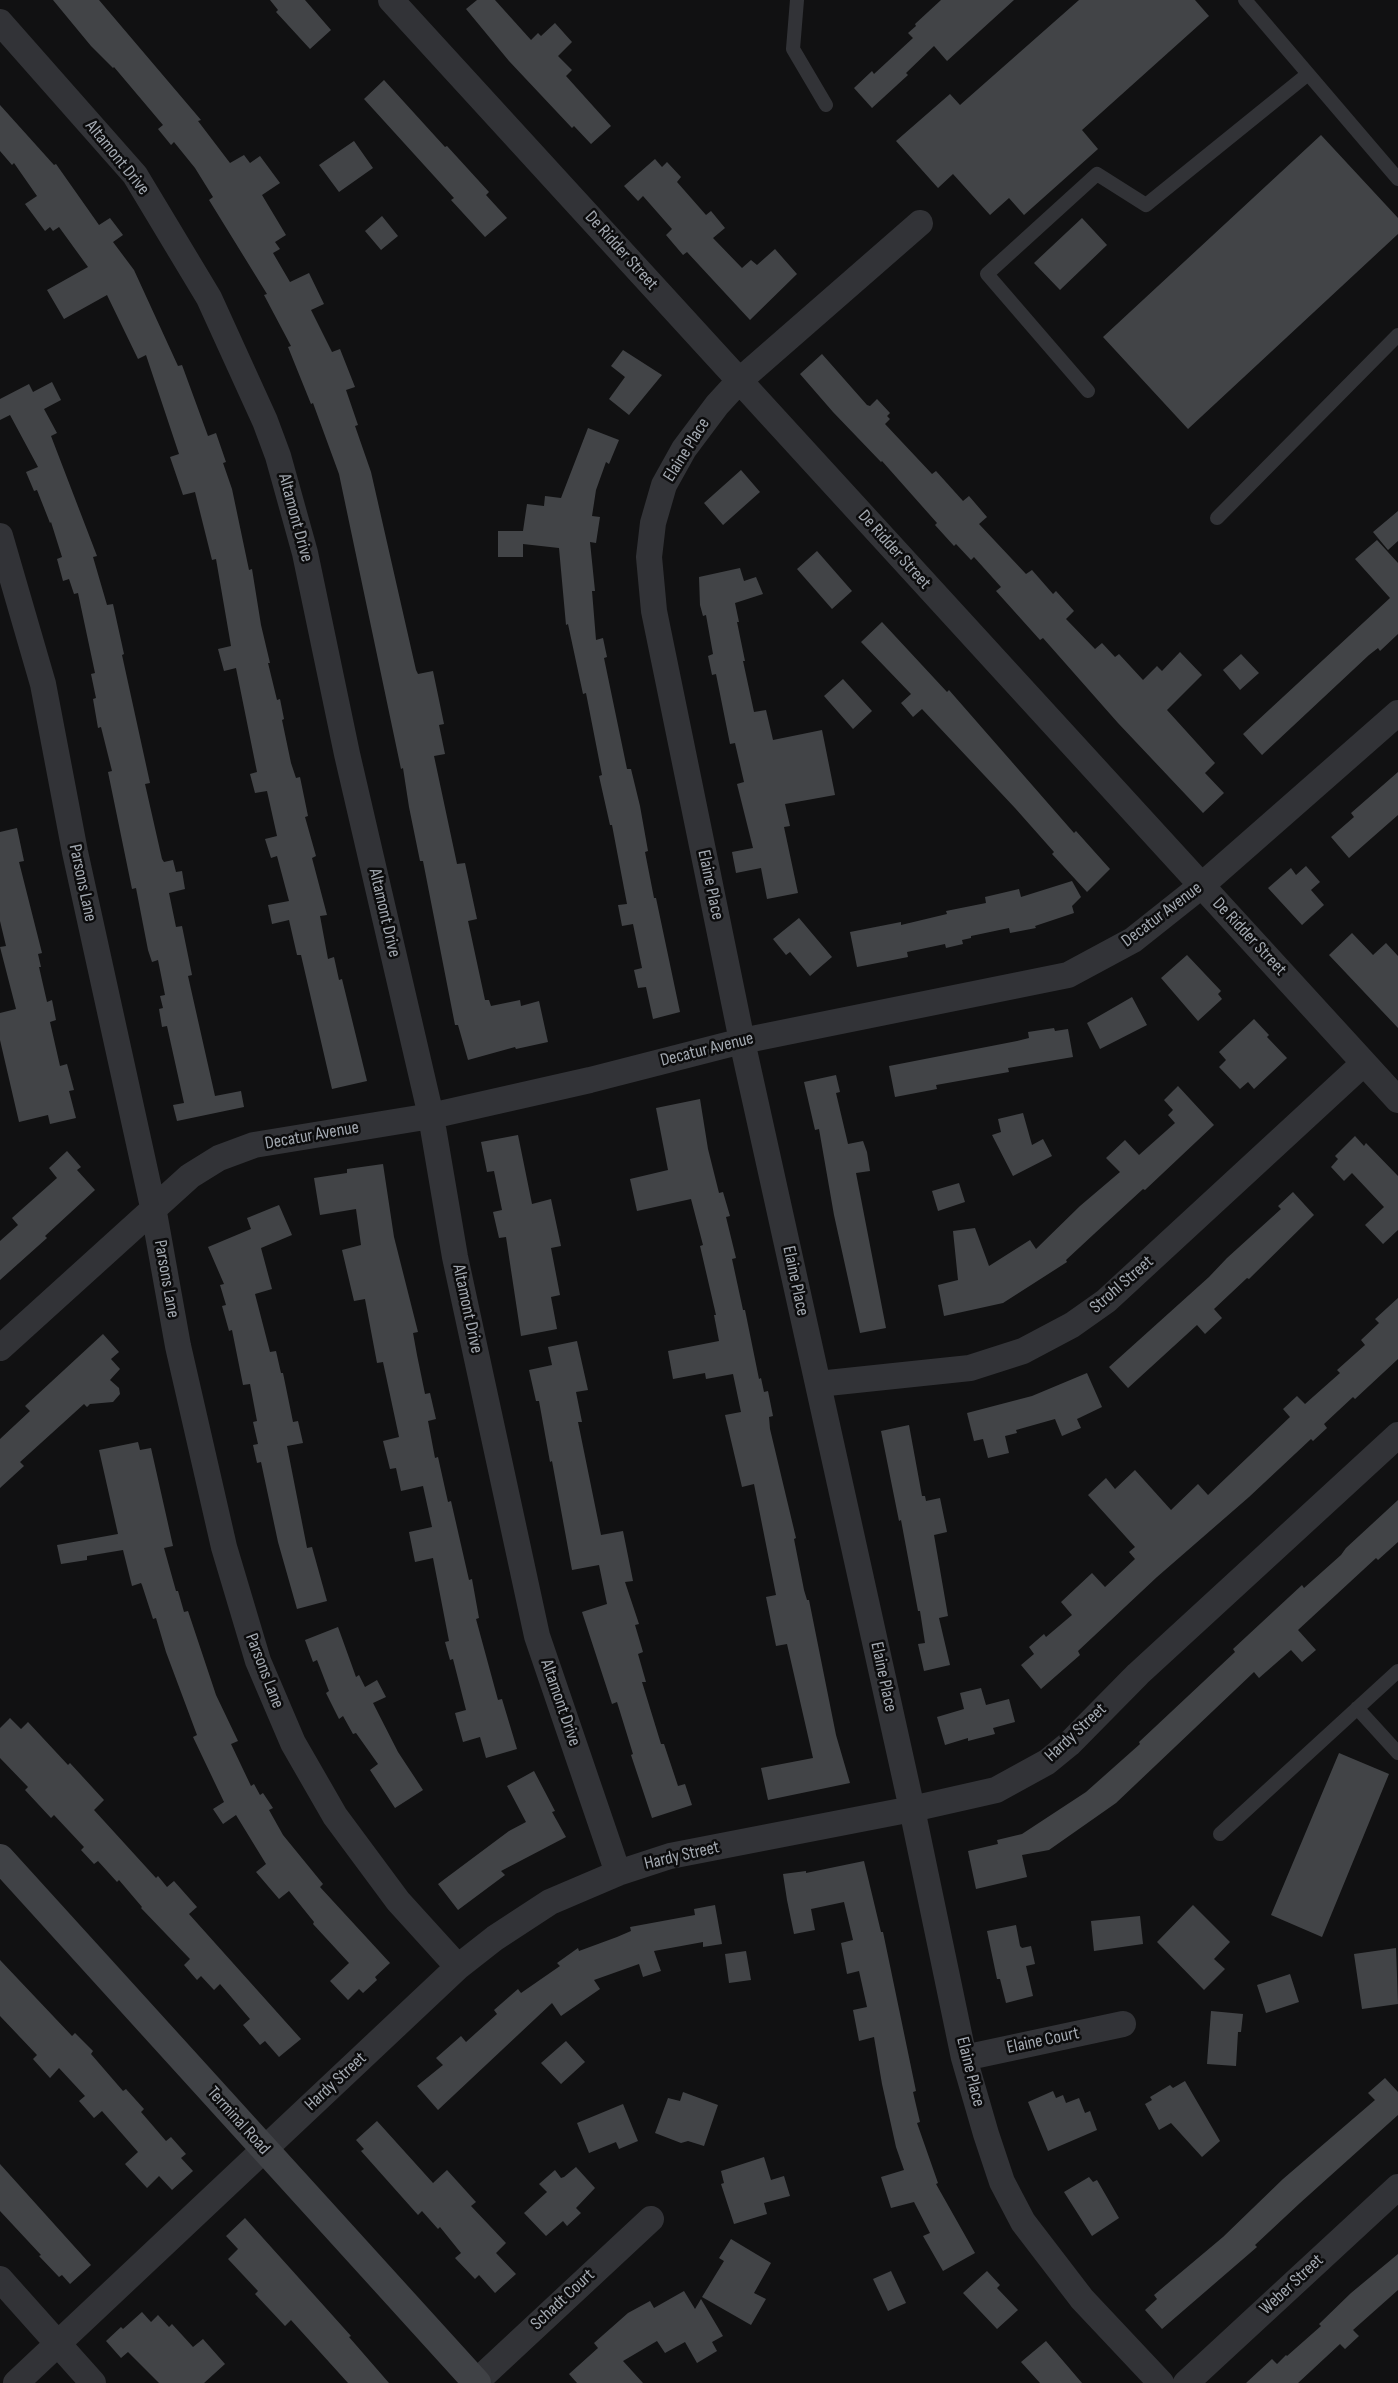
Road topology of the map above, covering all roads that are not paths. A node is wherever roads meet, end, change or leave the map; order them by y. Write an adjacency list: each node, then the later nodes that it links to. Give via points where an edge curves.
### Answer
1 (391, 0): 10 (street, De Ridder Street)
2 (797, 0): 6 (lane, via 793,49)
3 (1245, 0): 5 (lane)
4 (0, 22): 19 (street, Altamont Drive, via 135,175 209,298 265,421 305,553 349,764)
5 (1308, 74): 7 (lane); 11 (lane, via 1146,205 1097,174 987,274)
6 (826, 105)
7 (1398, 179)
8 (920, 223): 10 (street, Elaine Place)
9 (1398, 335): 12 (lane)
10 (739, 381): 15 (street, De Ridder Street); 16 (street, Elaine Place, via 684,449 664,485 653,523 650,557 654,611)
11 (1088, 392)
12 (1217, 518)
13 (0, 536): 20 (street, Parsons Lane, via 43,684 75,852)
14 (1398, 713): 15 (street, Decatur Avenue)
15 (1201, 886): 16 (street, Decatur Avenue, via 1133,940 1068,975); 17 (street, De Ridder Street)
16 (742, 1041): 19 (street, Decatur Avenue); 22 (street, Elaine Place)
17 (1364, 1063): 18 (street, De Ridder Street); 22 (street, Strohl Street, via 1106,1301 1072,1325 1023,1351 970,1368)
18 (1398, 1100)
19 (431, 1116): 20 (street, Decatur Avenue, via 254,1145 219,1158 190,1176); 30 (street, Altamont Drive, via 455,1257 537,1636)
20 (153, 1207): 21 (street, Decatur Avenue); 31 (street, Parsons Lane, via 178,1346 222,1538 258,1661 293,1743 335,1816 398,1901)
21 (0, 1348)
22 (818, 1384): 27 (street, Elaine Place)
23 (1398, 1435): 27 (street, Hardy Street, via 1047,1762 996,1790)
24 (1398, 1671): 25 (lane)
25 (1357, 1708): 26 (lane); 28 (lane)
26 (1398, 1753)
27 (912, 1809): 30 (street, Hardy Street, via 670,1856); 33 (street, Elaine Place)
28 (1220, 1834)
29 (0, 1858): 34 (main road, Terminal Road)
30 (618, 1872): 31 (street, Hardy Street, via 550,1902)
31 (458, 1967): 34 (street, Hardy Street)
32 (1123, 2024): 33 (street, Elaine Court)
33 (964, 2058): 42 (street, Elaine Place, via 1002,2182 1023,2222 1082,2299)
34 (264, 2150): 38 (street, Hardy Street); 39 (main road, Terminal Road)
35 (1398, 2187): 43 (street, Weber Street)
36 (650, 2219): 39 (street, Schadt Court)
37 (0, 2279): 38 (street)
38 (58, 2344): 40 (street, Hardy Street); 41 (street)
39 (476, 2382)
40 (16, 2383)
41 (93, 2383)
42 (1161, 2383)
43 (1186, 2383)

